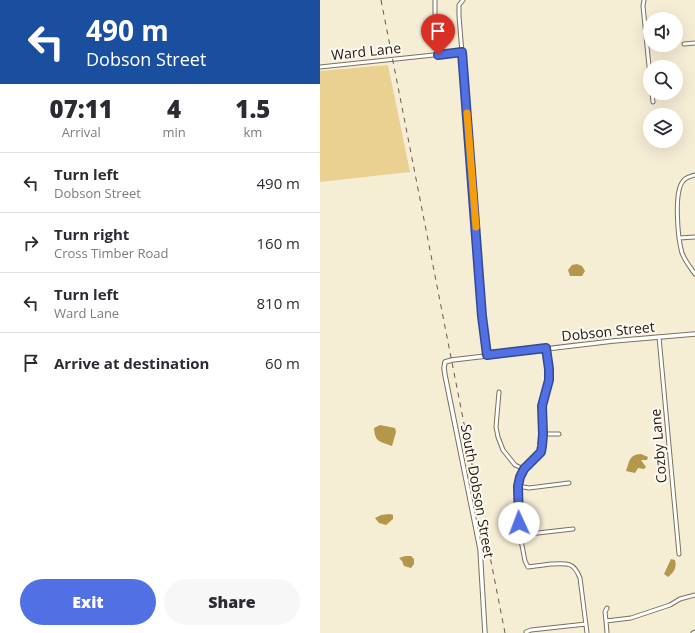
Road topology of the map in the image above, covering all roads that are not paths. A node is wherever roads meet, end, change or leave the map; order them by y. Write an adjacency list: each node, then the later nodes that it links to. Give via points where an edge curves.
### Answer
1 (435, 0): 7 (street)
2 (463, 0): 6 (street, via 458,8)
3 (644, 0): 8 (street)
4 (695, 43): 5 (street)
5 (684, 44)
6 (462, 52): 7 (street, Ward Lane); 17 (street)
7 (438, 55): 9 (street, Ward Lane)
8 (648, 60)
9 (320, 67)
10 (695, 175): 12 (street, via 681,183 677,204)
11 (695, 237): 12 (street)
12 (679, 238): 13 (street, via 682,252)
13 (695, 274)
14 (695, 334): 15 (street, Dobson Street)
15 (659, 337): 16 (street, Dobson Street); 27 (street, Cozby Lane)
16 (546, 348): 17 (street, Dobson Street); 20 (street, via 549,380 542,406)
17 (487, 355): 18 (street, Dobson Street)
18 (452, 360): 34 (street, South Dobson Street, via 445,362 444,368 480,548)
19 (499, 392): 22 (street, via 496,427 498,436 503,450 515,465)
20 (543, 434): 21 (street); 22 (street, via 541,452)
21 (559, 434)
22 (524, 469): 24 (street)
23 (569, 483): 24 (street, via 529,488)
24 (518, 486): 26 (street)
25 (573, 529): 26 (street)
26 (520, 535): 31 (street, via 528,567 566,563 575,568 580,578)
27 (679, 554)
28 (695, 595): 30 (street, via 631,618)
29 (607, 608): 30 (street)
30 (606, 621): 37 (street)
31 (586, 624): 32 (street); 36 (street)
32 (555, 627): 33 (street); 35 (street)
33 (526, 632)
34 (485, 633)
35 (556, 633)
36 (587, 633)
37 (607, 633)

